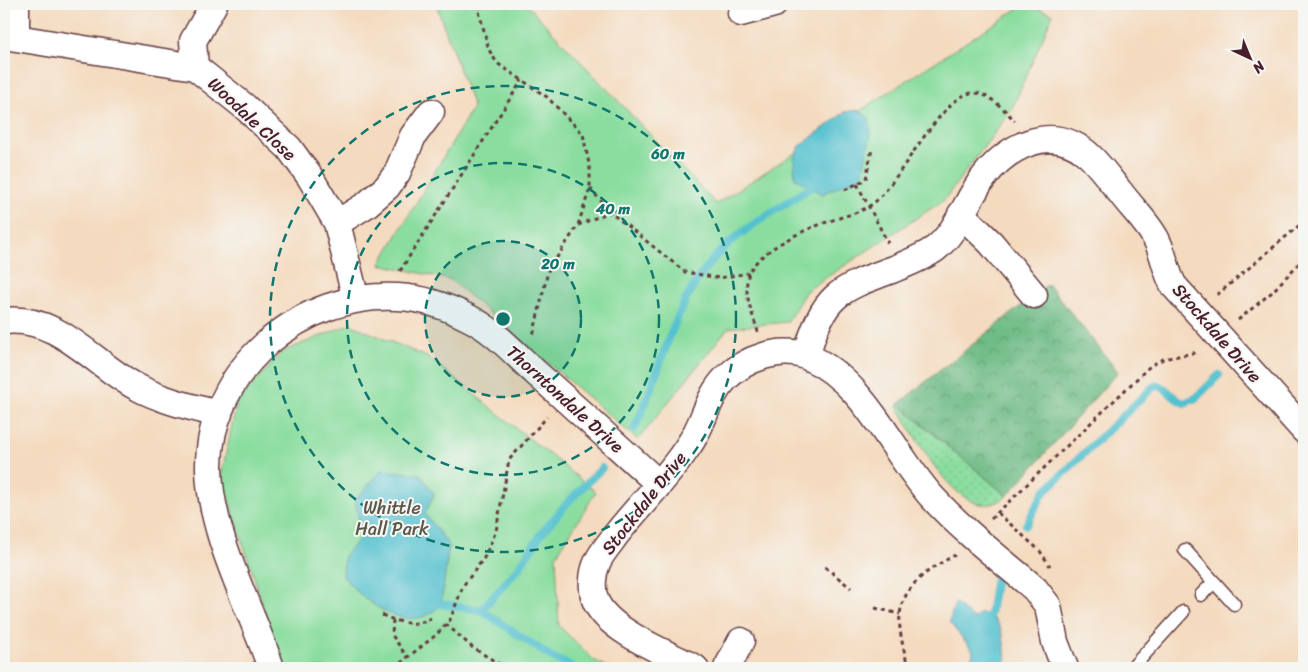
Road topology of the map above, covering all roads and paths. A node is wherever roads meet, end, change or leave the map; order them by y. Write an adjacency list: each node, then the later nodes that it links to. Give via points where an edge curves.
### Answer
1 (16, 4): 6 (street, Woodale Close)
2 (214, 4): 7 (street, Woodale Close, via 193,41)
3 (477, 4): 8 (path, via 489,50 497,63)
4 (774, 4): 5 (street)
5 (739, 17)
6 (10, 37): 7 (street, Woodale Close)
7 (195, 67): 18 (street, Woodale Close, via 245,107 288,148 310,177)
8 (522, 80): 13 (path, via 547,97 583,134); 24 (path)
9 (431, 112): 18 (street, via 412,136 397,173 387,187 366,206)
10 (1032, 141): 15 (path, via 1013,118 990,99 977,93 966,94 947,110 884,193); 17 (street, Stockdale Drive, via 998,162 984,177); 27 (street, Stockdale Drive, via 1066,141 1086,153 1156,238 1170,279)
11 (872, 149): 12 (path, via 866,179)
12 (856, 184): 14 (path); 15 (path)
13 (590, 188): 16 (path); 20 (path)
14 (844, 190)
15 (869, 206): 22 (path); 23 (path, via 784,242 763,257)
16 (610, 212): 20 (path); 23 (path, via 685,272 720,278)
17 (961, 214): 22 (street, Stockdale Drive, via 951,232 936,248); 25 (street, via 991,242)
18 (337, 223): 26 (street, Woodale Close)
19 (1302, 223): 27 (path)
20 (578, 225): 31 (path, via 548,272)
21 (1304, 258): 28 (path, via 1271,292)
22 (899, 266): 33 (street, Stockdale Drive, via 850,286 834,297 822,311)
23 (749, 273): 30 (path, via 747,291)
24 (397, 277)
25 (1034, 295)
26 (356, 300): 35 (street, Thorntondale Drive, via 320,309 289,326 260,349 230,388); 37 (street, Thorntondale Drive, via 398,297 437,304 470,318 499,340)
27 (1197, 312): 36 (street, Stockdale Drive)
28 (1236, 320)
29 (4, 321): 35 (street, via 48,328 67,337 137,388)
30 (759, 337)
31 (531, 345)
32 (1204, 348): 38 (path, via 1162,359 1150,366)
33 (806, 356): 37 (street, Stockdale Drive, via 781,353 761,357 726,378 713,396 689,446); 61 (street, Stockdale Drive, via 828,369 861,400 934,499 1035,589 1048,606 1055,642)
34 (553, 410): 52 (path, via 509,460 496,531)
35 (219, 414): 55 (street, Thorntondale Drive, via 209,468 215,513)
36 (1304, 430)
37 (658, 483): 58 (street, Stockdale Drive, via 596,563 592,582 595,601 604,615 618,627)
38 (983, 525)
39 (1185, 550): 42 (lane)
40 (958, 553): 48 (path, via 922,575 906,596)
41 (825, 567): 43 (path)
42 (1214, 582): 44 (lane); 45 (lane)
43 (851, 588)
44 (1201, 595)
45 (1234, 604)
46 (875, 608): 48 (path)
47 (1183, 612): 62 (lane)
48 (900, 614): 60 (path)
49 (382, 615): 51 (path)
50 (431, 618): 51 (path, via 417,623)
51 (393, 620): 54 (path, via 392,635)
52 (446, 624): 54 (path); 57 (path, via 473,648)
53 (741, 641): 59 (street)
54 (407, 657): 56 (path)
55 (271, 668)
56 (394, 668)
57 (506, 668)
58 (696, 668)
59 (727, 668)
60 (908, 668)
61 (1065, 668)
62 (1132, 668)

